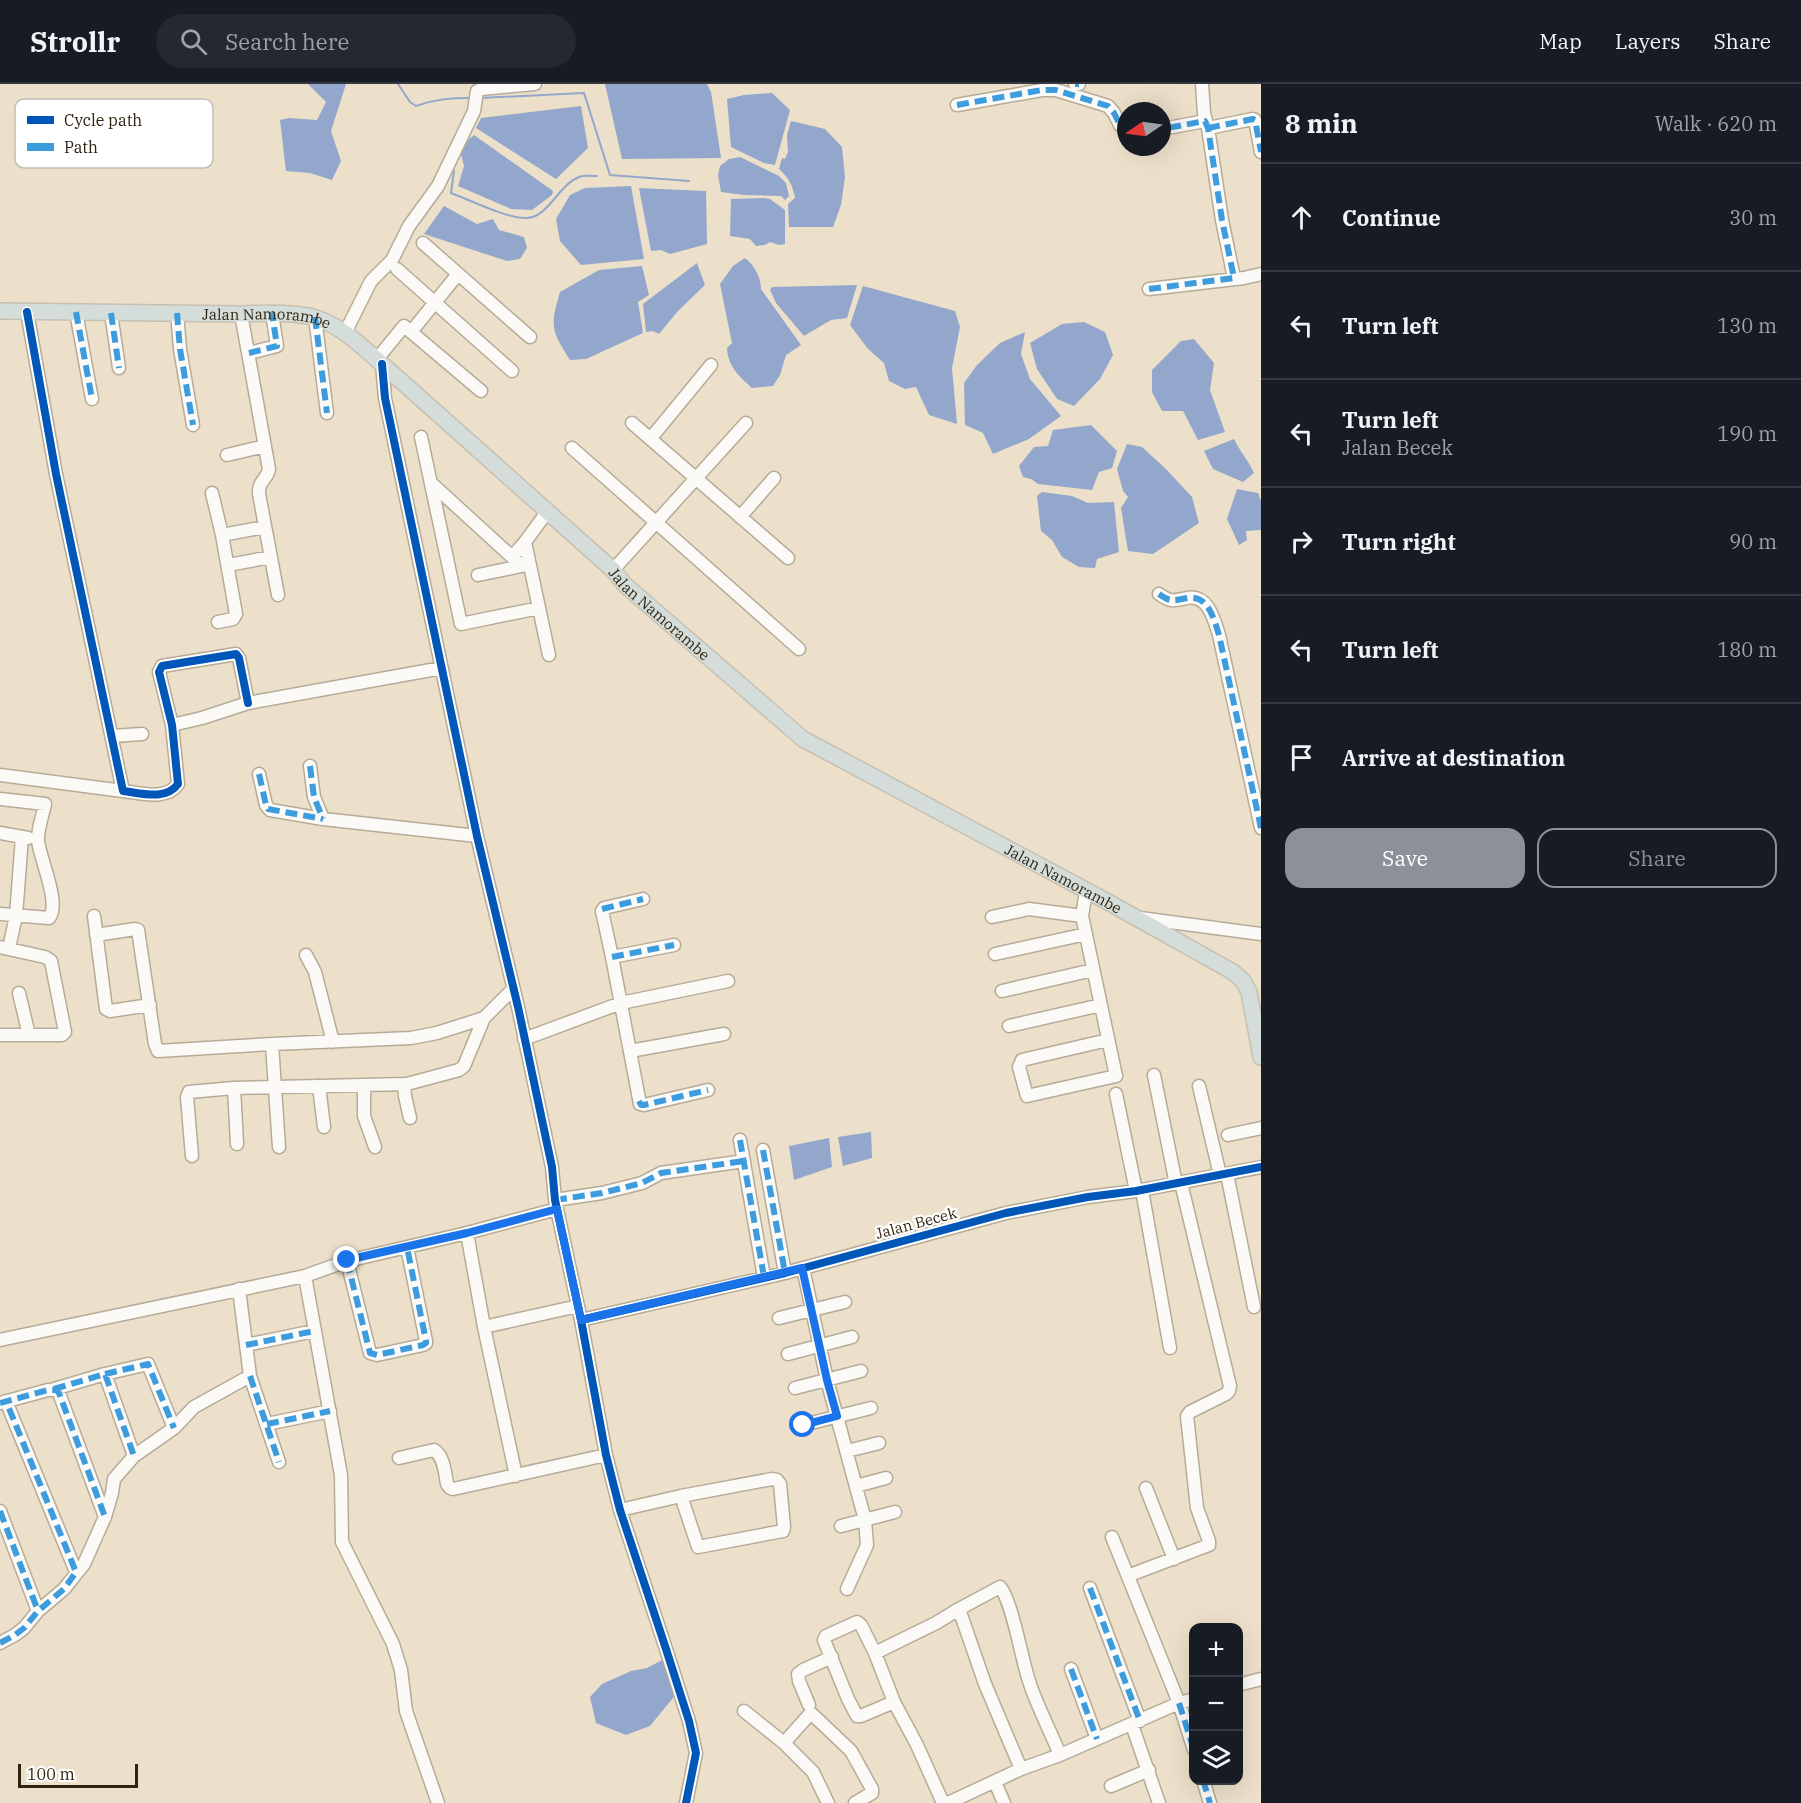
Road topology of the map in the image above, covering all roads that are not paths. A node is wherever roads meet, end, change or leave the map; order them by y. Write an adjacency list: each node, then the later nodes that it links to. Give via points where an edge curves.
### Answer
1 (535, 84): 24 (street, via 477,91 474,111 438,186 409,226 392,260 371,281)
2 (1202, 84): 5 (street)
3 (957, 105): 4 (street, via 1056,90 1108,106)
4 (1117, 120)
5 (1206, 125): 6 (street); 7 (street, via 1253,119); 12 (street)
6 (1171, 128)
7 (1261, 152)
8 (423, 243): 10 (street)
9 (398, 269): 14 (street)
10 (458, 274): 14 (street); 25 (street)
11 (1261, 274): 12 (street)
12 (1234, 278): 13 (street)
13 (1149, 289)
14 (434, 303): 23 (street); 30 (street)
15 (0, 311): 16 (main road, Jalan Namorambe)
16 (27, 312): 17 (main road, Jalan Namorambe); 69 (street, via 56,474)
17 (76, 312): 18 (main road, Jalan Namorambe); 32 (street)
18 (111, 313): 19 (main road, Jalan Namorambe); 29 (street)
19 (177, 313): 21 (main road, Jalan Namorambe); 36 (street)
20 (272, 313): 21 (main road, Jalan Namorambe); 22 (main road, Jalan Namorambe); 26 (street, via 278,346)
21 (241, 314): 26 (street)
22 (315, 317): 24 (main road, Jalan Namorambe); 33 (street)
23 (411, 332): 27 (street, via 404,326); 31 (street)
24 (345, 333): 27 (main road, Jalan Namorambe)
25 (530, 337)
26 (249, 353): 39 (street)
27 (380, 361): 46 (main road, Jalan Namorambe); 65 (street)
28 (711, 365): 38 (street)
29 (118, 368)
30 (512, 371)
31 (481, 391)
32 (92, 399)
33 (327, 413)
34 (632, 423): 38 (street)
35 (746, 423): 43 (street)
36 (193, 425)
37 (422, 437): 44 (street)
38 (651, 438): 43 (street)
39 (265, 446): 41 (street); 49 (street, via 268,473 258,486)
40 (572, 448): 48 (street)
41 (227, 455)
42 (774, 478): 47 (street)
43 (696, 479): 47 (street); 48 (street)
44 (431, 483): 52 (street); 61 (street, via 461,624)
45 (212, 493): 50 (street)
46 (547, 512): 51 (street); 57 (main road, Jalan Namorambe)
47 (740, 517): 54 (street)
48 (657, 522): 57 (street); 63 (street)
49 (265, 527): 50 (street); 53 (street)
50 (222, 535): 55 (street)
51 (525, 542): 52 (street); 56 (street)
52 (512, 556): 56 (street)
53 (271, 557): 55 (street); 60 (street)
54 (788, 558)
55 (228, 565): 62 (street, via 236,614 233,619)
56 (526, 565): 58 (street); 61 (street)
57 (613, 570): 81 (main road, Jalan Namorambe, via 625,585 803,739)
58 (478, 575)
59 (1159, 594): 76 (street, via 1172,601 1198,598 1213,615)
60 (278, 595)
61 (539, 608): 64 (street)
62 (218, 622)
63 (799, 649)
64 (549, 655)
65 (442, 668): 66 (street); 78 (street)
66 (248, 703): 67 (street); 67 (street, via 236,654 164,665 159,672)
67 (171, 725): 73 (street, via 179,779 176,788 158,795)
68 (142, 734): 69 (street)
69 (112, 736): 73 (street)
70 (310, 766): 75 (street, via 314,797)
71 (259, 774): 75 (street, via 268,808)
72 (0, 775): 73 (street)
73 (123, 791)
74 (0, 799): 80 (street, via 45,804)
75 (323, 819): 78 (street)
76 (1261, 828)
77 (0, 832): 79 (street)
78 (477, 836): 99 (street)
79 (22, 837): 80 (street); 84 (street)
80 (38, 840): 84 (street, via 52,895 52,916)
81 (1086, 891): 86 (street); 88 (main road, Jalan Namorambe)
82 (643, 899): 96 (street, via 602,909)
83 (0, 914): 84 (street)
84 (16, 916): 93 (street)
85 (94, 916): 91 (street)
86 (1082, 916): 87 (street, via 1029,909); 89 (street)
87 (992, 917)
88 (1135, 918): 90 (street); 115 (main road, Jalan Namorambe, via 1240,977 1249,992)
89 (1086, 934): 94 (street); 97 (street)
90 (1261, 934)
91 (96, 935): 103 (street, via 138,930); 103 (street, via 106,1009)
92 (674, 945): 96 (street)
93 (5, 948): 109 (street, via 51,961 65,1032)
94 (995, 954)
95 (306, 955): 112 (street, via 315,972)
96 (612, 957): 102 (street)
97 (1093, 970): 100 (street); 104 (street)
98 (728, 981): 102 (street)
99 (513, 989): 105 (street); 110 (street)
100 (1002, 991)
101 (19, 993): 109 (street)
102 (621, 1003): 110 (street); 114 (street)
103 (150, 1005): 113 (street, via 158,1051)
104 (1101, 1005): 106 (street); 111 (street)
105 (484, 1018): 112 (street, via 411,1038); 117 (street, via 462,1069)
106 (1009, 1026)
107 (724, 1034): 114 (street)
108 (0, 1035): 109 (street)
109 (29, 1035)
110 (524, 1038): 140 (street, via 552,1167)
111 (1108, 1040): 111 (street, via 1022,1060 1019,1067 1027,1096 1116,1076)
112 (333, 1042): 113 (street)
113 (272, 1044): 122 (street)
114 (630, 1051): 123 (street, via 641,1105)
115 (1261, 1057)
116 (1154, 1075): 138 (street)
117 (404, 1084): 118 (street); 125 (street)
118 (364, 1085): 119 (street); 132 (street, via 364,1116)
119 (319, 1086): 122 (street); 126 (street)
120 (1199, 1086): 137 (street)
121 (234, 1088): 122 (street); 130 (street); 134 (street, via 187,1094)
122 (275, 1088): 131 (street)
123 (708, 1090)
124 (1116, 1094): 139 (street)
125 (410, 1118)
126 (324, 1127)
127 (1261, 1128): 128 (street)
128 (1228, 1135)
129 (740, 1140): 135 (street)
130 (237, 1144)
131 (279, 1147)
132 (375, 1148)
133 (763, 1150): 145 (street)
134 (192, 1156)
135 (744, 1161): 140 (street, via 661,1173 642,1183); 147 (street)
136 (1261, 1167): 137 (street, Jalan Becek)
137 (1224, 1174): 138 (street, Jalan Becek); 151 (street)
138 (1179, 1183): 139 (street, Jalan Becek); 194 (street, via 1230,1386 1226,1394 1187,1416 1197,1509 1209,1545)
139 (1139, 1191): 144 (street, Jalan Becek, via 1006,1213); 161 (street)
140 (556, 1205): 141 (street); 150 (street)
141 (467, 1233): 142 (street); 155 (street)
142 (408, 1247): 143 (street); 143 (street, via 426,1343 377,1355 370,1353)
143 (347, 1260): 146 (street)
144 (802, 1268): 145 (street, Jalan Becek); 152 (street)
145 (785, 1273): 147 (street, Jalan Becek)
146 (305, 1276): 148 (street); 156 (street)
147 (764, 1277): 154 (street, Jalan Becek)
148 (239, 1289): 158 (street); 159 (street)
149 (845, 1302): 152 (street)
150 (578, 1306): 154 (street); 155 (street)
151 (1254, 1306)
152 (811, 1310): 153 (street); 160 (street)
153 (779, 1318)
154 (581, 1320): 178 (street)
155 (484, 1327): 182 (street)
156 (314, 1331): 159 (street); 171 (street)
157 (852, 1337): 160 (street)
158 (0, 1341)
159 (246, 1345): 165 (street)
160 (820, 1346): 162 (street); 166 (street)
161 (1170, 1348)
162 (788, 1354)
163 (861, 1371): 166 (street)
164 (105, 1374): 168 (street); 175 (street, via 148,1364); 179 (street)
165 (250, 1376): 173 (street); 175 (street, via 194,1407)
166 (827, 1380): 167 (street); 172 (street)
167 (795, 1388)
168 (54, 1389): 169 (street); 190 (street)
169 (3, 1402): 195 (street)
170 (871, 1408): 172 (street)
171 (330, 1412): 173 (street); 222 (street, via 342,1480 342,1542 393,1644 406,1711)
172 (837, 1416): 174 (street); 177 (street)
173 (267, 1424): 181 (street)
174 (803, 1425)
175 (174, 1428): 179 (street)
176 (879, 1443): 177 (street)
177 (847, 1451): 184 (street)
178 (606, 1455): 182 (street); 187 (street)
179 (135, 1456): 190 (street, via 114,1479)
180 (399, 1458): 182 (street, via 437,1451 447,1484 453,1489)
181 (279, 1462)
182 (516, 1476)
183 (886, 1478): 184 (street)
184 (856, 1486): 191 (street)
185 (1146, 1488): 194 (street)
186 (681, 1496): 186 (street, via 777,1480 784,1527 780,1532 698,1547); 187 (street)
187 (620, 1510): 223 (street, via 696,1753)
188 (0, 1511): 200 (street)
189 (895, 1512): 191 (street)
190 (105, 1517): 195 (street, via 84,1564)
191 (865, 1520): 192 (street); 198 (street, via 867,1545)
192 (841, 1526)
193 (1112, 1537): 196 (street)
194 (1174, 1559): 196 (street)
195 (76, 1572): 200 (street, via 64,1589)
196 (1129, 1578): 209 (street)
197 (1090, 1588): 212 (street)
198 (847, 1589)
199 (959, 1609): 202 (street); 216 (street, via 997,1588 1003,1590 1029,1681); 217 (street)
200 (38, 1611): 201 (street, via 24,1628)
201 (0, 1643)
202 (875, 1653): 203 (street, via 857,1622 826,1636 824,1640); 208 (street)
203 (832, 1657): 208 (street, via 857,1716); 210 (street, via 798,1674)
204 (1071, 1669): 214 (street)
205 (1261, 1679): 206 (street)
206 (1243, 1684)
207 (1189, 1700): 209 (street)
208 (894, 1702): 226 (street)
209 (1179, 1703): 212 (street); 213 (street)
210 (809, 1705)
211 (744, 1711): 215 (street)
212 (1136, 1723): 214 (street); 218 (street)
213 (1189, 1734)
214 (1097, 1739): 216 (street)
215 (784, 1743): 224 (street, via 813,1772); 225 (street, via 810,1715 820,1720 851,1751 872,1790)
216 (1060, 1755): 217 (street)
217 (1021, 1769): 219 (street)
218 (1149, 1770): 221 (street); 229 (street)
219 (995, 1782): 227 (street); 228 (street)
220 (1205, 1785): 230 (street)
221 (1111, 1786)
222 (438, 1803)
223 (686, 1803)
224 (828, 1803)
225 (855, 1803)
226 (943, 1803)
227 (948, 1803)
228 (1004, 1803)
229 (1160, 1803)
230 (1210, 1803)

